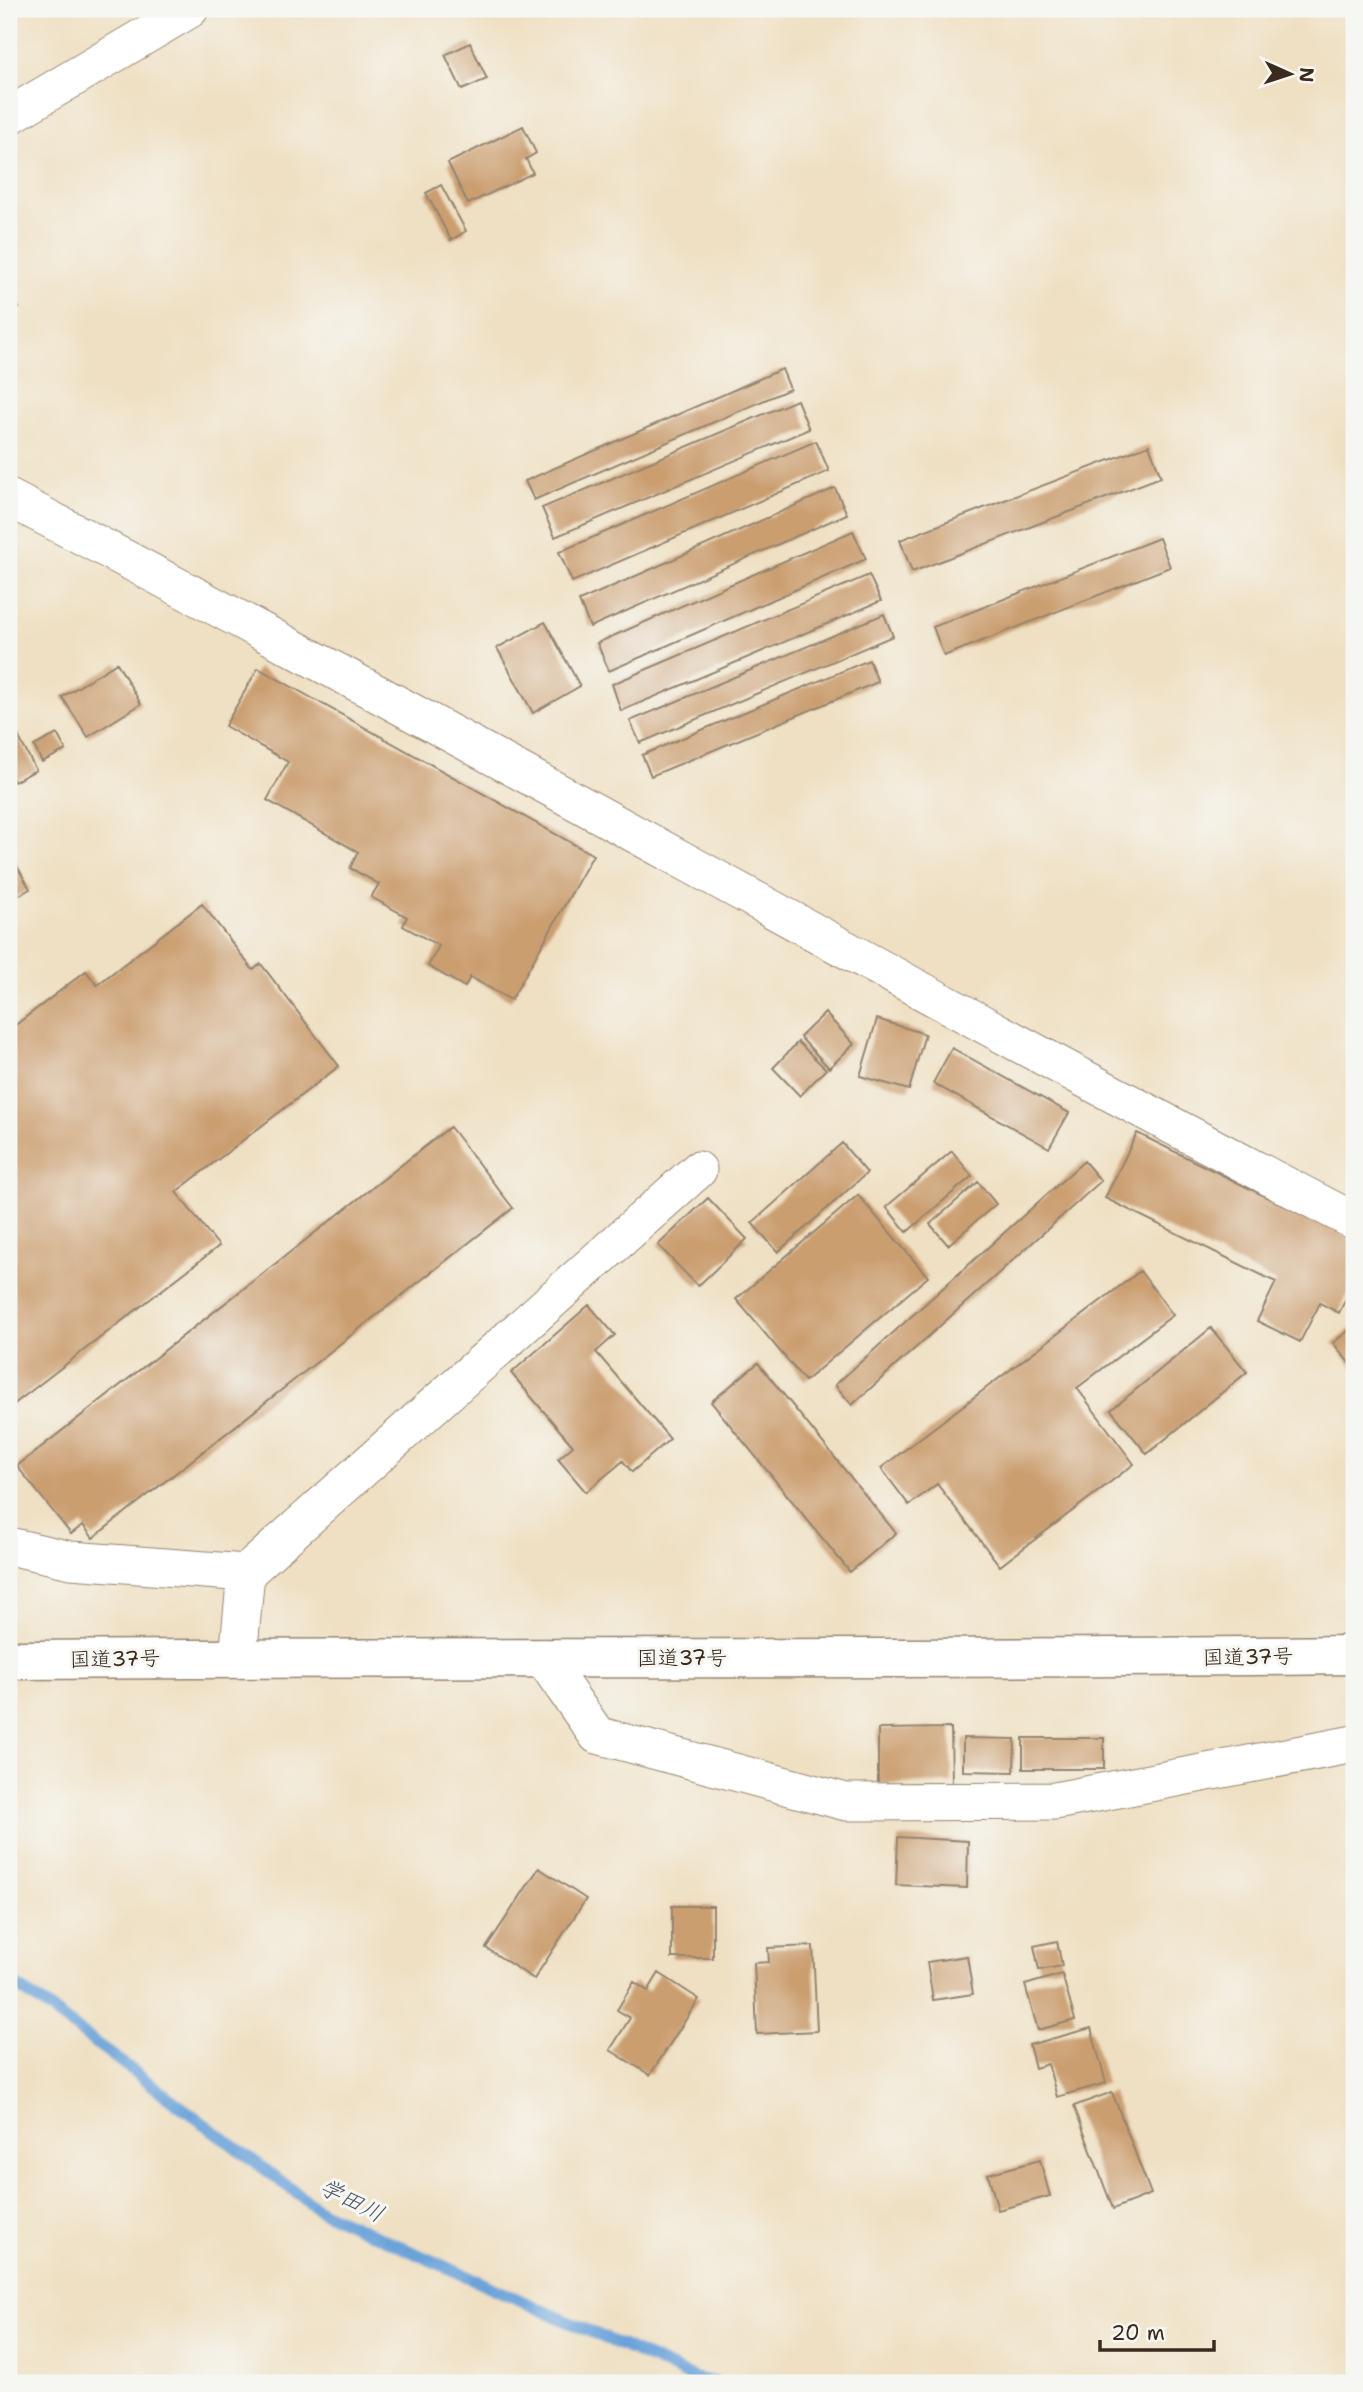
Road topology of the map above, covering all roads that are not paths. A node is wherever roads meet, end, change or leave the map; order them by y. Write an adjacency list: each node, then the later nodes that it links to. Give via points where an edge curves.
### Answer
1 (190, 9): 2 (street)
2 (9, 116)
3 (9, 498): 5 (street, via 384,695 1153,1116)
4 (698, 1170): 7 (street)
5 (1354, 1221)
6 (9, 1546): 7 (street, via 71,1560)
7 (246, 1573): 9 (street)
8 (1354, 1655): 10 (highway, 国道37号)
9 (237, 1658): 10 (highway, 国道37号); 11 (highway, 国道37号)
10 (543, 1658): 12 (street, via 597,1735 846,1802 1055,1801)
11 (9, 1660)
12 (1354, 1744)

